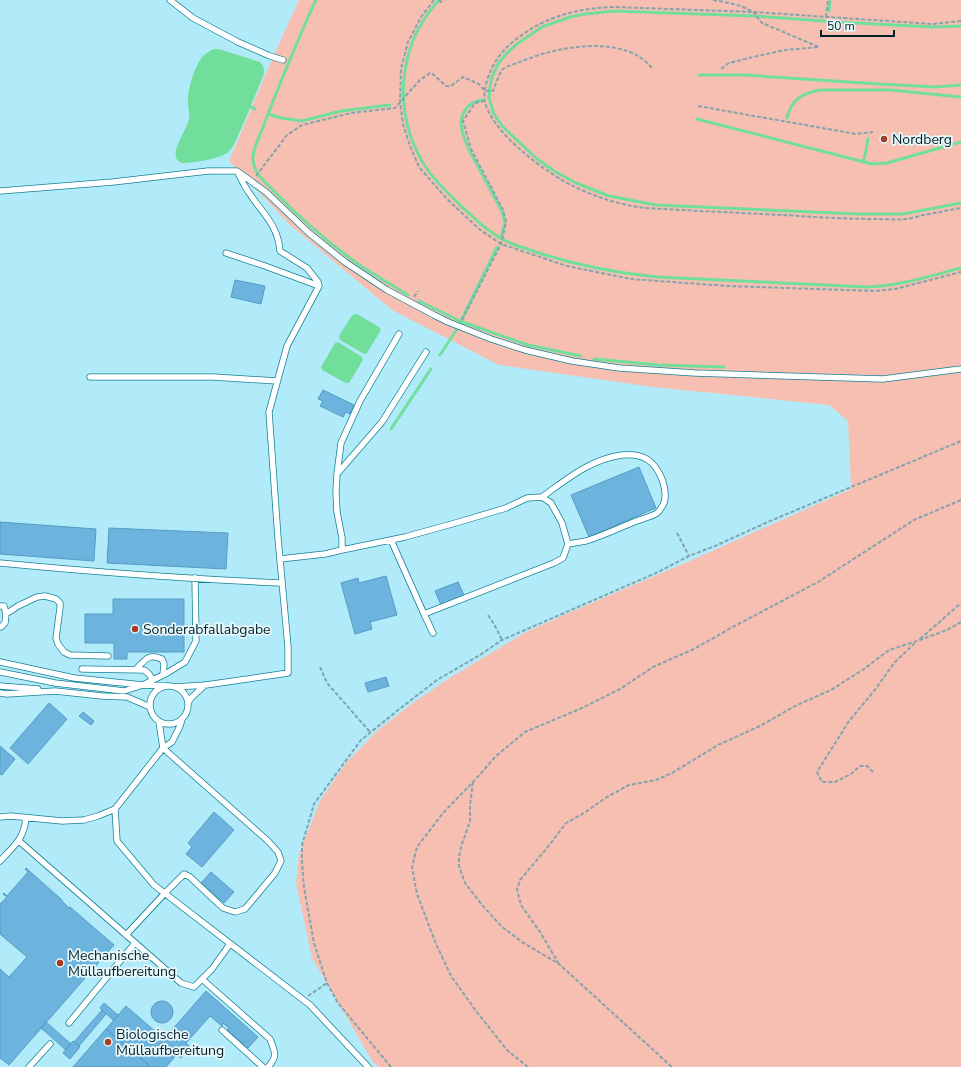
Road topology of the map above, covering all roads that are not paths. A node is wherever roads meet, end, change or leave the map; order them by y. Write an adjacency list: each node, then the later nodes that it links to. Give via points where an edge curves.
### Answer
1 (170, 0): 2 (lane, via 193,18 238,42)
2 (283, 60)
3 (237, 171): 4 (lane, via 208,171); 6 (lane, via 249,194 276,232 280,251 307,268); 9 (lane, via 266,192 309,233 345,262 387,290 459,326 525,350 619,368 695,373 883,379)
4 (0, 191)
5 (226, 254): 6 (lane)
6 (319, 286): 11 (lane, via 287,346)
7 (399, 334): 12 (lane, via 360,400 341,443)
8 (426, 352): 12 (lane, via 382,422)
9 (961, 369)
10 (90, 377): 11 (lane, via 213,377)
11 (278, 381): 17 (lane, via 269,412)
12 (337, 474): 16 (lane, via 337,512)
13 (542, 497): 14 (lane, via 527,498 506,508); 15 (lane, via 552,503); 15 (lane, via 585,467 614,456 639,455 652,462 658,471 665,497 657,513 593,539)
14 (391, 540): 16 (lane); 23 (lane)
15 (568, 544): 23 (lane, via 563,558 554,563)
16 (342, 550): 17 (lane)
17 (280, 558): 20 (lane)
18 (0, 563): 19 (lane)
19 (195, 578): 20 (lane); 31 (lane, via 196,641 185,662)
20 (282, 584): 34 (lane, via 288,674)
21 (0, 606): 22 (lane, via 4,606)
22 (6, 614): 24 (lane, via 6,623); 26 (lane, via 37,597 56,599 60,603 56,638 64,652 70,655)
23 (424, 614): 25 (lane)
24 (0, 627)
25 (433, 633)
26 (108, 656)
27 (0, 662): 33 (lane, via 74,678)
28 (82, 669): 29 (lane)
29 (136, 669): 31 (lane, via 144,660 156,657 162,659 164,664); 32 (lane, via 144,670)
30 (0, 672): 33 (lane, via 55,683 124,691)
31 (163, 675): 32 (lane)
32 (153, 680): 33 (lane)
33 (143, 685): 36 (lane)
34 (206, 685): 37 (lane); 40 (lane)
35 (0, 686): 38 (lane)
36 (168, 686): 37 (lane); 41 (lane, via 162,687 152,695)
37 (175, 687): 40 (lane, via 184,693)
38 (55, 691): 39 (lane); 41 (lane, via 127,697)
39 (0, 693)
40 (188, 703): 42 (lane, via 186,715)
41 (150, 707): 43 (lane, via 151,713)
42 (182, 720): 43 (lane, via 171,724); 44 (lane, via 172,742)
43 (159, 722): 44 (lane)
44 (162, 748): 45 (lane); 50 (lane, via 268,841 278,852 281,861 275,873 245,909 235,912 223,908 184,874)
45 (115, 809): 47 (lane, via 84,820); 50 (lane, via 117,841 154,885)
46 (0, 817): 47 (lane)
47 (26, 818): 48 (lane)
48 (19, 841): 49 (lane); 51 (lane)
49 (0, 861)
50 (164, 893): 51 (lane); 53 (lane)
51 (126, 935): 52 (lane)
52 (134, 942): 54 (lane, via 181,983 194,987); 55 (lane)
53 (230, 944): 54 (lane); 61 (lane, via 310,1005)
54 (202, 978): 60 (lane, via 270,1039 275,1053 274,1060)
55 (69, 1023)
56 (222, 1030): 59 (lane)
57 (50, 1044): 58 (lane)
58 (29, 1067)
59 (263, 1067)
60 (268, 1067)
61 (368, 1067)

